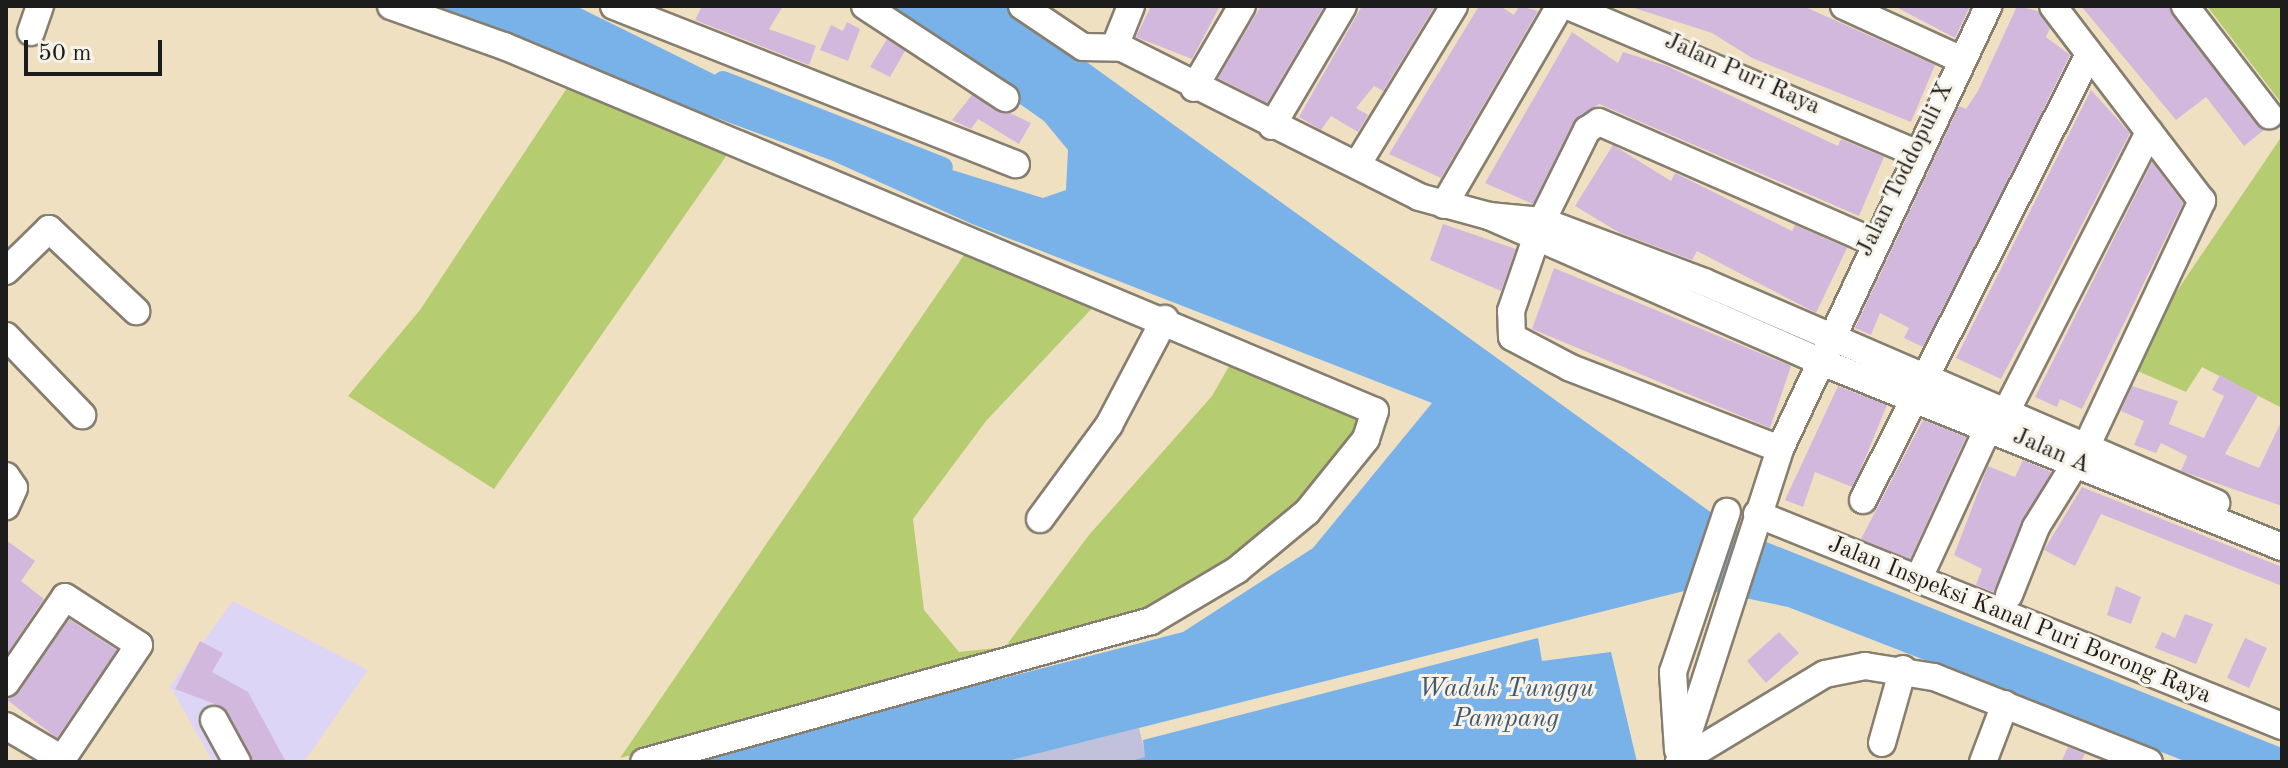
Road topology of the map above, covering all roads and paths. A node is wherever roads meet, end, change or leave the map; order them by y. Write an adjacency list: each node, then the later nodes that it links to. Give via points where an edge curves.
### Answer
1 (40, 6): 16 (street)
2 (391, 6): 33 (street)
3 (614, 6): 26 (street)
4 (865, 6): 21 (street)
5 (1022, 6): 17 (street, via 1083,47)
6 (1131, 6): 17 (street)
7 (1242, 6): 20 (street)
8 (1343, 6): 23 (street)
9 (1454, 6): 27 (street)
10 (1560, 6): 28 (street)
11 (1568, 6): 25 (street, Jalan Puri Raya)
12 (1844, 6): 19 (street)
13 (1988, 6): 19 (street, Jalan Toddopuli X)
14 (2053, 6): 18 (street)
15 (2185, 6): 22 (street)
16 (31, 32)
17 (1115, 46): 20 (street)
18 (2089, 55): 24 (street); 38 (street)
19 (1960, 59): 25 (street, Jalan Toddopuli X)
20 (1194, 88): 23 (street)
21 (1005, 98)
22 (2269, 115)
23 (1272, 126): 27 (street)
24 (2149, 132): 40 (street); 43 (street, via 2197,188 2200,211)
25 (1913, 152): 30 (street, Jalan Toddopuli X)
26 (1016, 164)
27 (1357, 165): 28 (street)
28 (1444, 205): 29 (street)
29 (1538, 231): 30 (street, via 1587,130 1599,122); 36 (street); 42 (street, via 1510,324 1521,345)
30 (1872, 241): 34 (street, Jalan Toddopuli X)
31 (6, 271): 32 (street, via 49,229)
32 (136, 311)
33 (1165, 319): 49 (street, via 1109,425); 62 (street, via 1375,411 1366,439 1307,512 1237,570 1151,621)
34 (1829, 335): 36 (street, Jalan A); 37 (street, Jalan Toddopuli X); 38 (street, Jalan A)
35 (6, 336): 41 (street)
36 (1796, 336): 37 (street, Jalan A)
37 (1819, 361): 39 (street, Jalan A); 42 (street, Jalan Toddopuli X)
38 (1929, 375): 39 (street); 40 (street, Jalan A)
39 (1914, 397): 40 (street, Jalan A); 45 (street)
40 (1999, 412): 43 (street, Jalan A); 52 (street)
41 (82, 415)
42 (1780, 449): 48 (street, Jalan Toddopuli X)
43 (2081, 452): 50 (street, Jalan A); 51 (street, Jalan A); 53 (street, via 2036,527)
44 (6, 476): 46 (street, via 14,488)
45 (1863, 500)
46 (6, 506)
47 (1727, 512): 63 (street, via 1673,672)
48 (1756, 518): 59 (street, Jalan Inspeksi Kanal Puri Borong Raya); 63 (street, Jalan Toddopuli X, via 1725,602)
49 (1040, 519)
50 (2282, 531)
51 (2282, 547)
52 (1923, 569)
53 (2009, 595)
54 (1903, 669): 56 (street); 60 (street); 63 (street, via 1825,674)
55 (6, 683): 58 (street, via 65,597 139,645 62,759)
56 (2005, 704): 64 (street); 65 (street)
57 (214, 720): 61 (street)
58 (6, 726)
59 (2282, 726)
60 (1882, 743)
61 (237, 762)
62 (644, 762)
63 (1679, 762)
64 (1983, 762)
65 (2149, 762)

